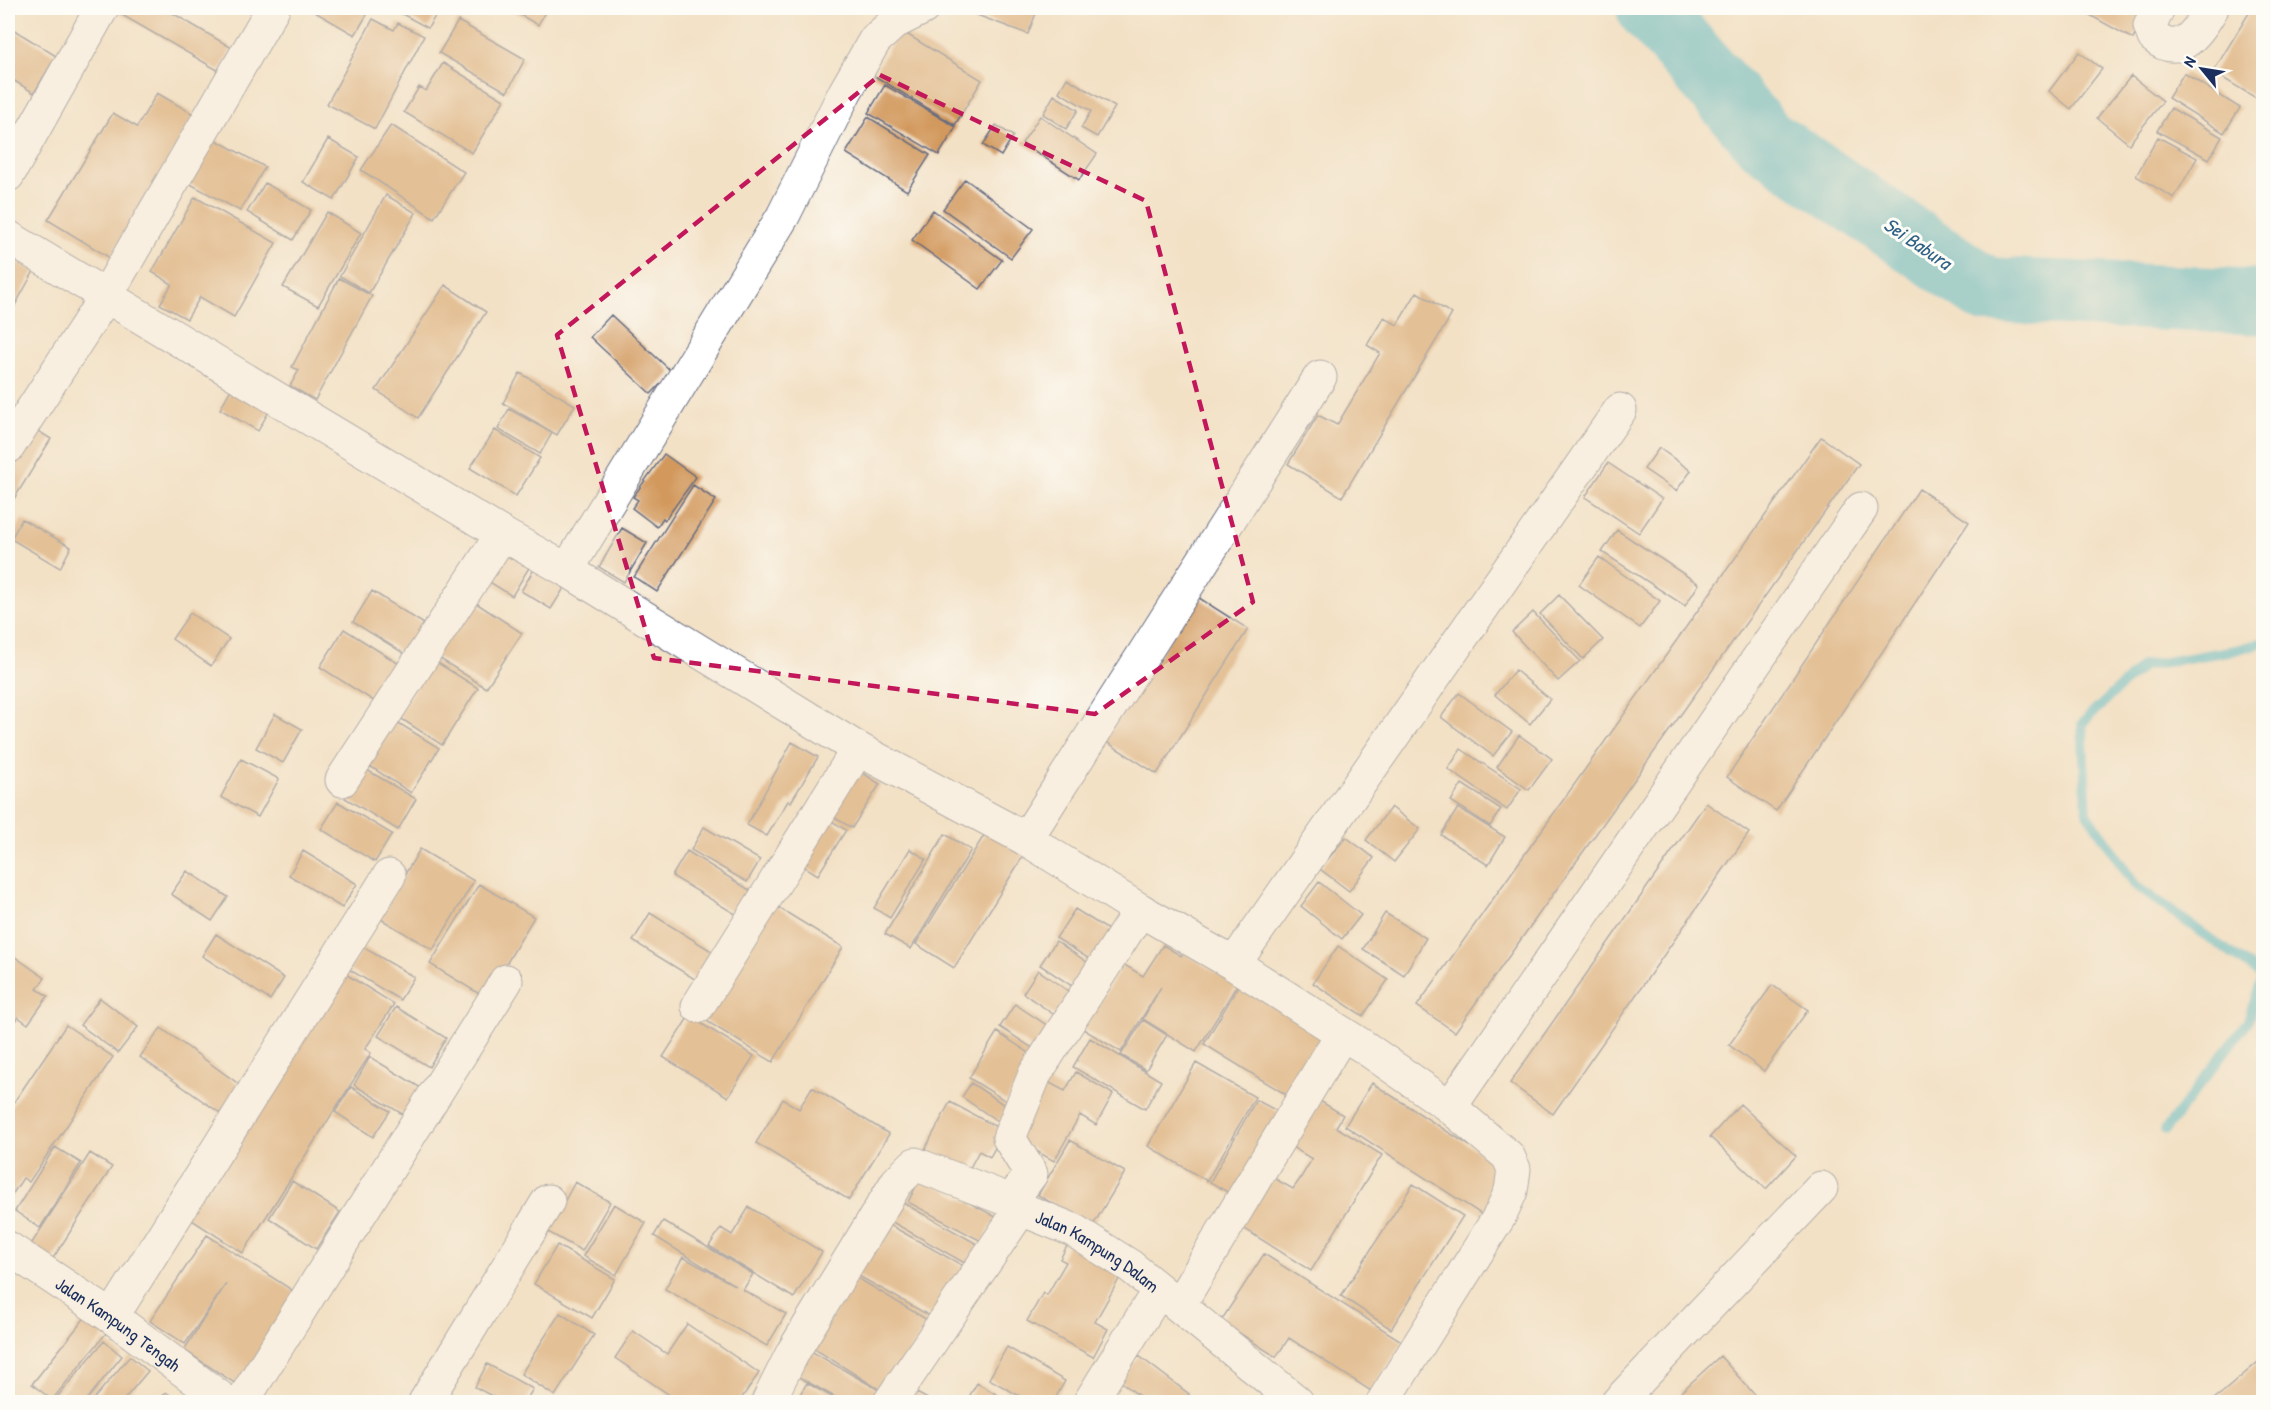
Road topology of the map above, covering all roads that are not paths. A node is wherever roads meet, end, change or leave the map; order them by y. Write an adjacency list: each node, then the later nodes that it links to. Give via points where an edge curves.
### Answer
1 (102, 8): 6 (street)
2 (273, 8): 8 (street)
3 (923, 8): 14 (street, via 895,22 875,40 783,216)
4 (2158, 8): 5 (street, via 2150,26 2154,37 2169,46 2180,46 2194,35)
5 (2212, 8)
6 (8, 175)
7 (8, 237): 8 (street)
8 (106, 296): 11 (street); 13 (street)
9 (1320, 377): 17 (street)
10 (1620, 410): 20 (street)
11 (8, 447)
12 (1861, 509): 24 (street)
13 (502, 534): 14 (street); 16 (street)
14 (567, 570): 15 (street)
15 (858, 749): 17 (street); 22 (street)
16 (342, 780)
17 (1026, 839): 19 (street)
18 (389, 876): 30 (street)
19 (1140, 910): 20 (street); 27 (street, via 1035,1074 1009,1138 1031,1174)
20 (1234, 964): 23 (street)
21 (506, 981): 32 (street)
22 (698, 1006)
23 (1342, 1034): 24 (street); 29 (street)
24 (1450, 1107): 38 (street, via 1508,1156 1514,1169 1511,1191)
25 (1821, 1188): 39 (street)
26 (549, 1201): 33 (street)
27 (1016, 1205): 29 (street, Jalan Kampung Dalam, via 1073,1230 1130,1266); 34 (street, via 915,1164 897,1182); 35 (street, Jalan Kampung Dalam)
28 (8, 1248): 30 (street, Jalan Kampung Tengah)
29 (1169, 1298): 36 (street); 37 (street, Jalan Kampung Dalam)
30 (112, 1317): 31 (street, Jalan Kampung Tengah)
31 (226, 1402)
32 (242, 1402)
33 (425, 1402)
34 (768, 1402)
35 (890, 1402)
36 (1090, 1402)
37 (1297, 1402)
38 (1383, 1402)
39 (1618, 1402)

